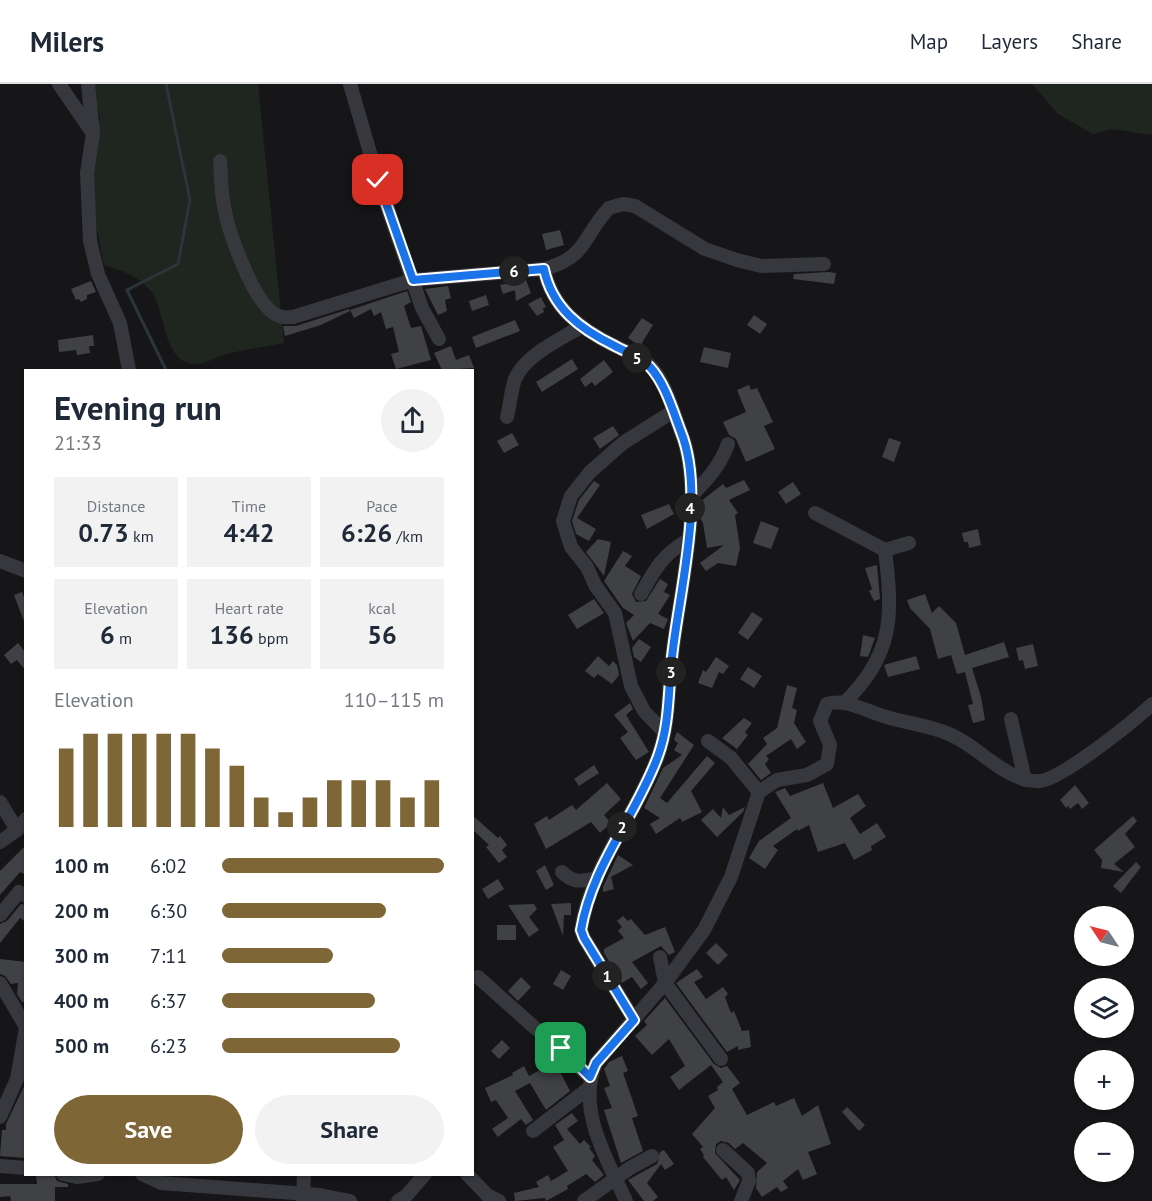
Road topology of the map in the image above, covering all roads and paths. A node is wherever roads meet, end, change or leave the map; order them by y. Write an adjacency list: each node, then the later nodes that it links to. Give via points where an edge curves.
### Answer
1 (59, 84): 4 (street)
2 (88, 84): 4 (street)
3 (350, 84): 8 (street)
4 (93, 133): 11 (street, via 87,173 90,241 98,274 120,323)
5 (220, 161): 8 (street, via 224,208 232,232 256,294 280,317 293,317)
6 (824, 264): 7 (street, via 761,266 737,260 705,249 635,206 623,204 609,208 600,218 578,254 563,264)
7 (544, 269): 8 (street); 9 (street, via 550,293)
8 (413, 280): 10 (street, via 422,308)
9 (582, 326): 12 (street, via 648,364 657,375); 13 (street, via 534,356 523,368 515,380)
10 (439, 339)
11 (129, 369)
12 (672, 412): 15 (street, via 688,457); 26 (street, via 623,443 590,472 571,496 563,520 571,547 615,613 631,686 644,711)
13 (507, 417)
14 (728, 444): 15 (street, via 711,476)
15 (691, 496): 17 (street)
16 (815, 513): 19 (street)
17 (688, 540): 22 (street, via 671,550); 26 (street)
18 (909, 543): 19 (street)
19 (885, 550): 23 (street, via 890,585 884,646 863,685)
20 (0, 561): 21 (street)
21 (24, 570)
22 (641, 594)
23 (844, 703): 28 (street, via 951,734); 29 (street, via 827,704 821,714 830,745 827,764 807,775 777,780)
24 (1151, 708): 28 (street, via 1058,775 1041,782)
25 (1011, 719): 28 (street)
26 (664, 732): 31 (street, via 658,755)
27 (708, 741): 29 (street, via 731,758)
28 (1025, 780)
29 (759, 792): 42 (street, via 731,877 704,930)
30 (0, 802): 33 (street)
31 (632, 809): 32 (street); 36 (street)
32 (614, 813)
33 (21, 825): 34 (street)
34 (0, 842)
35 (562, 872): 36 (street, via 578,882)
36 (597, 878): 43 (street, via 581,930)
37 (24, 895): 38 (street, via 19,892)
38 (0, 915)
39 (660, 957): 42 (street)
40 (478, 977): 47 (street)
41 (0, 983): 44 (street)
42 (665, 983): 43 (street); 46 (street)
43 (634, 1020): 47 (street, via 606,1051)
44 (24, 1025)
45 (24, 1039): 48 (street, via 17,1079)
46 (721, 1059)
47 (589, 1082): 49 (street); 58 (street, via 596,1130)
48 (0, 1117)
49 (533, 1131)
50 (723, 1150): 65 (street, via 748,1173)
51 (652, 1156): 58 (street)
52 (0, 1166): 53 (street)
53 (24, 1168)
54 (146, 1176): 59 (street, via 161,1183)
55 (304, 1176): 59 (street)
56 (422, 1176): 61 (street)
57 (469, 1176): 62 (street)
58 (616, 1179): 63 (street); 64 (street)
59 (303, 1197): 60 (street)
60 (350, 1201)
61 (398, 1201)
62 (499, 1201)
63 (584, 1201)
64 (626, 1201)
65 (741, 1201)

